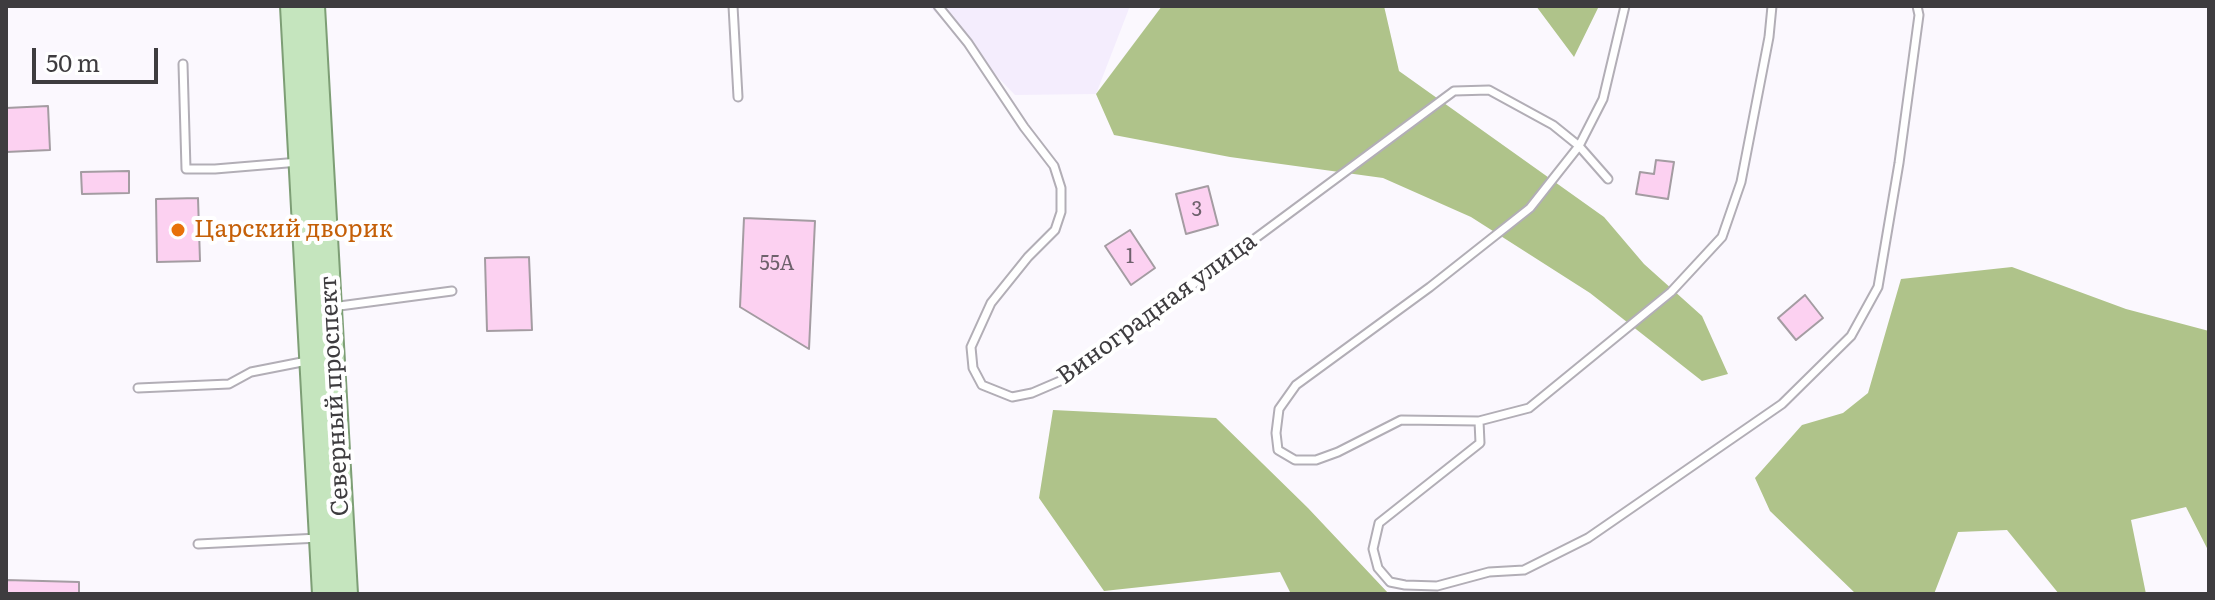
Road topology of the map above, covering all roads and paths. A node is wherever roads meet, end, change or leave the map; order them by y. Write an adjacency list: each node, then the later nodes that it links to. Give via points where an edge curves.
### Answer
1 (292, 6): 11 (main road, Северный проспект)
2 (313, 6): 14 (main road, Северный проспект)
3 (733, 6): 9 (lane)
4 (938, 6): 10 (lane, Виноградная улица, via 1054,166 1061,188 1055,230 991,303 971,347 982,385 1012,397 1067,378 1454,91 1489,90 1553,125)
5 (1625, 6): 10 (lane, via 1603,99)
6 (1772, 6): 17 (lane, via 1741,182 1722,237 1671,292 1529,408)
7 (1917, 6): 17 (lane, via 1878,287 1851,336 1782,404 1588,538 1524,570 1489,572 1437,586 1390,582 1378,568 1373,549 1379,523 1480,443)
8 (183, 64): 11 (lane, via 186,169)
9 (738, 97)
10 (1579, 146): 12 (lane); 17 (lane, via 1530,208 1296,385 1279,409 1276,433 1278,450 1295,460 1316,460 1401,420)
11 (301, 162): 15 (main road, Северный проспект)
12 (1608, 179)
13 (452, 291): 14 (lane)
14 (330, 307): 21 (main road, Северный проспект)
15 (313, 360): 16 (lane, via 251,372 229,384); 18 (main road, Северный проспект)
16 (138, 388)
17 (1479, 421)
18 (321, 538): 19 (lane); 20 (main road, Северный проспект)
19 (198, 544)
20 (324, 594)
21 (346, 594)

